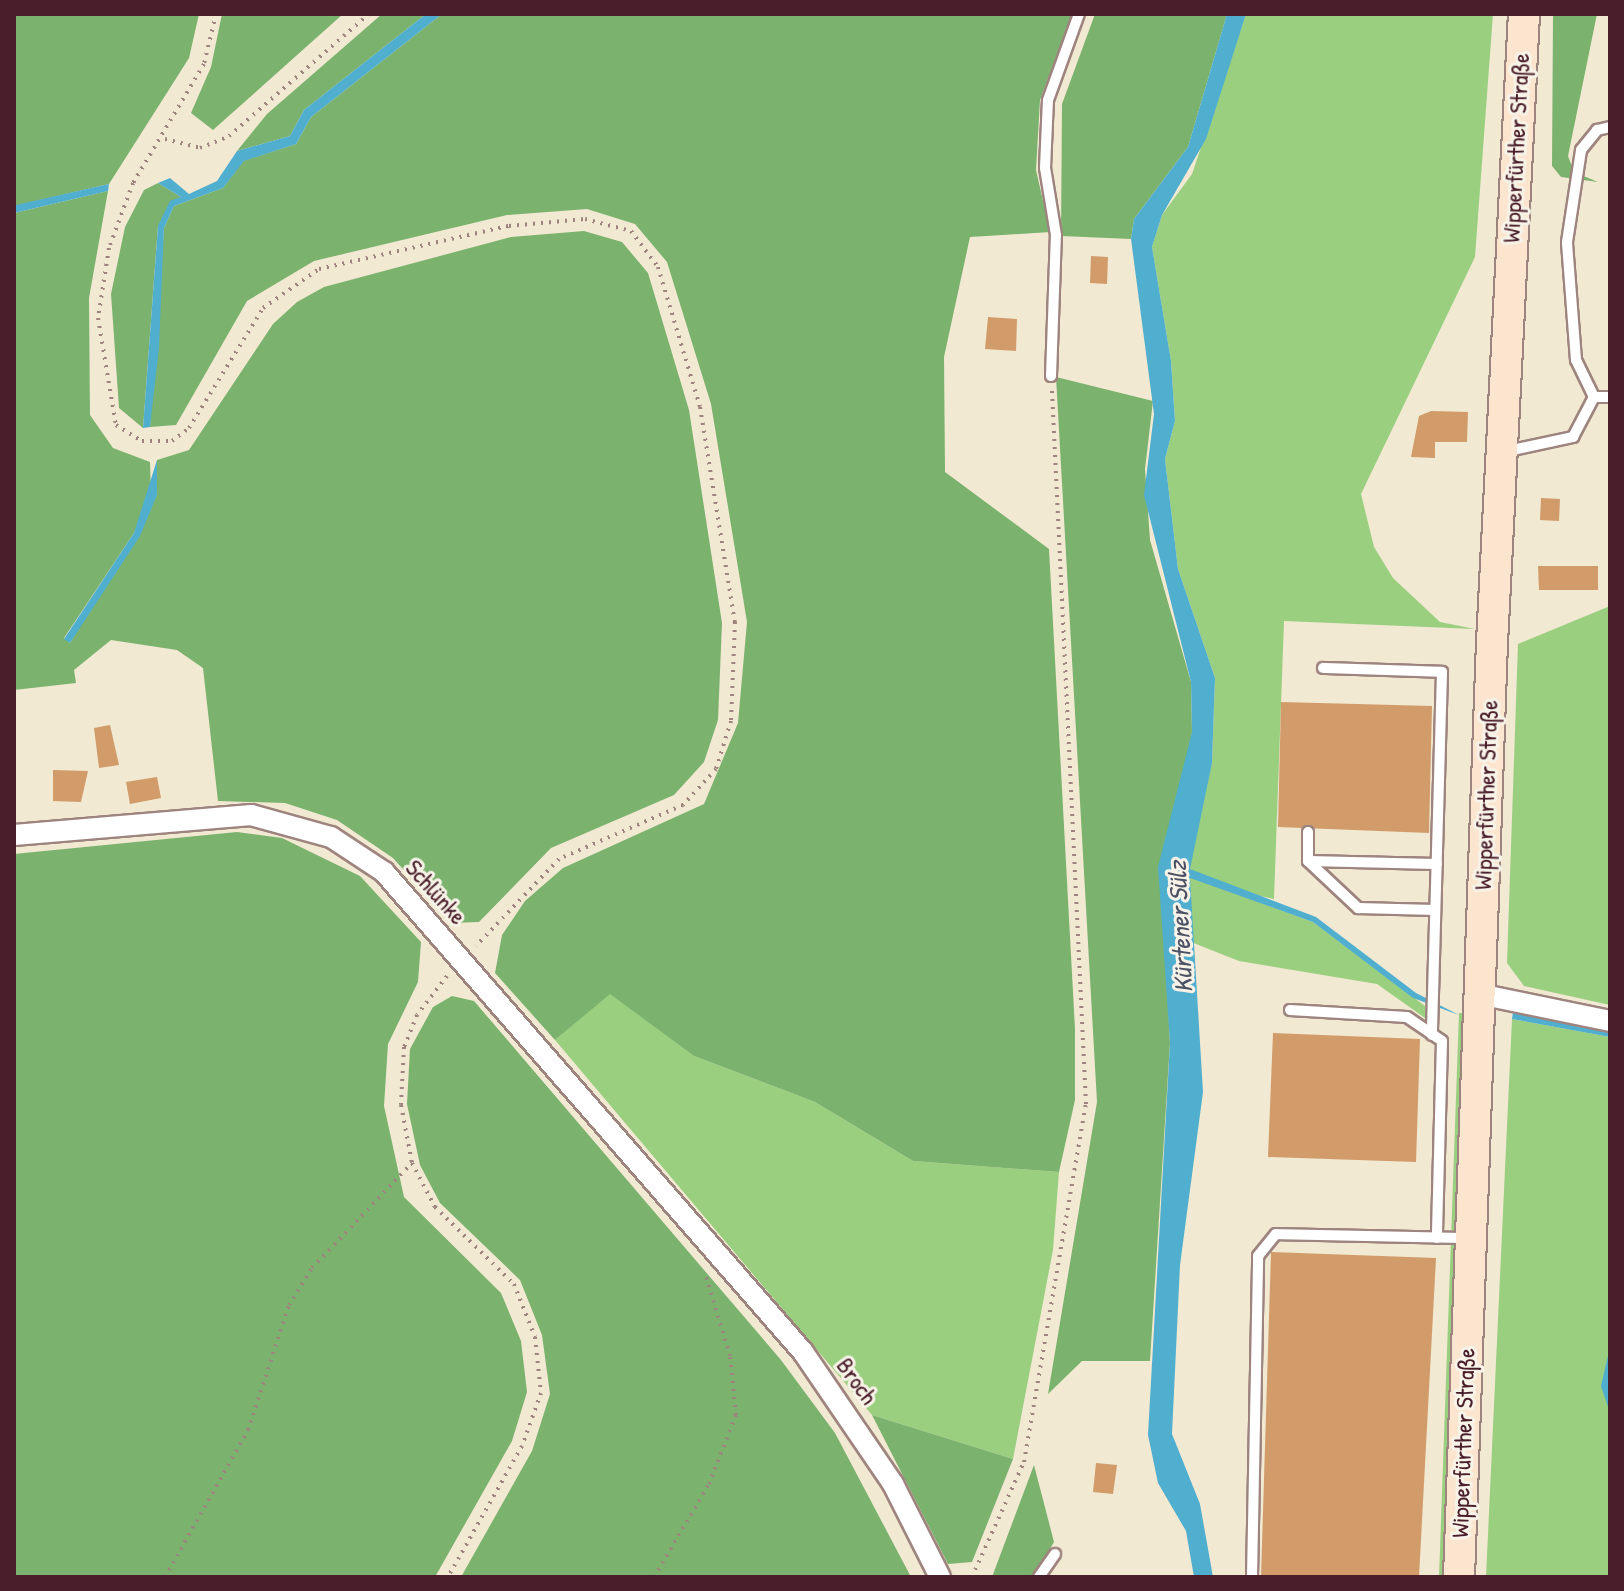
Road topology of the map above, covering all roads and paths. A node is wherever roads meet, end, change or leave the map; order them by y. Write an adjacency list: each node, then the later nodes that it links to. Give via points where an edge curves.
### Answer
1 (216, 14): 6 (path, via 204,64)
2 (369, 14): 6 (path, via 229,136 200,148)
3 (1079, 14): 7 (lane, via 1048,100 1045,168 1056,235)
4 (1524, 14): 10 (main road, Wipperfürther Straße)
5 (1610, 127): 8 (lane, via 1581,150 1567,242 1576,360)
6 (165, 139): 17 (path, via 119,212 100,296 108,408 116,425 142,441 162,444 189,428 263,308 319,269 509,226 585,219 631,231 658,267 700,407 724,531 735,622 731,721 716,769 696,798 559,859)
7 (1051, 376): 31 (path, via 1086,1104 1024,1462)
8 (1594, 397): 9 (lane); 10 (lane, via 1573,437)
9 (1610, 397)
10 (1500, 452): 18 (main road, Wipperfürther Straße)
11 (1323, 668): 15 (lane, via 1442,672)
12 (1308, 832): 14 (lane)
13 (14, 835): 17 (street, Schlünke, via 219,812 283,820 331,837 384,872)
14 (1308, 861): 15 (lane); 16 (lane, via 1358,908)
15 (1437, 864): 16 (lane)
16 (1435, 910): 21 (lane)
17 (463, 960): 22 (path, via 417,1015 404,1047 401,1105); 23 (street, Schlünke)
18 (1479, 994): 20 (street); 25 (main road, Wipperfürther Straße)
19 (1290, 1010): 21 (lane, via 1407,1017)
20 (1610, 1021)
21 (1432, 1035): 24 (lane, via 1442,1041)
22 (412, 1163): 27 (path, via 312,1268 289,1305 248,1430); 28 (path, via 435,1207 514,1284 535,1337 541,1393 522,1446)
23 (705, 1235): 29 (path, via 708,1291 730,1356 736,1415 719,1465); 30 (street, Broch, via 849,1412)
24 (1437, 1238): 25 (lane); 33 (lane, via 1276,1234 1258,1256)
25 (1471, 1238): 34 (main road, Wipperfürther Straße)
26 (1055, 1554): 32 (lane)
27 (165, 1577)
28 (448, 1577)
29 (654, 1577)
30 (940, 1577)
31 (972, 1577)
32 (1039, 1577)
33 (1252, 1577)
34 (1459, 1577)

